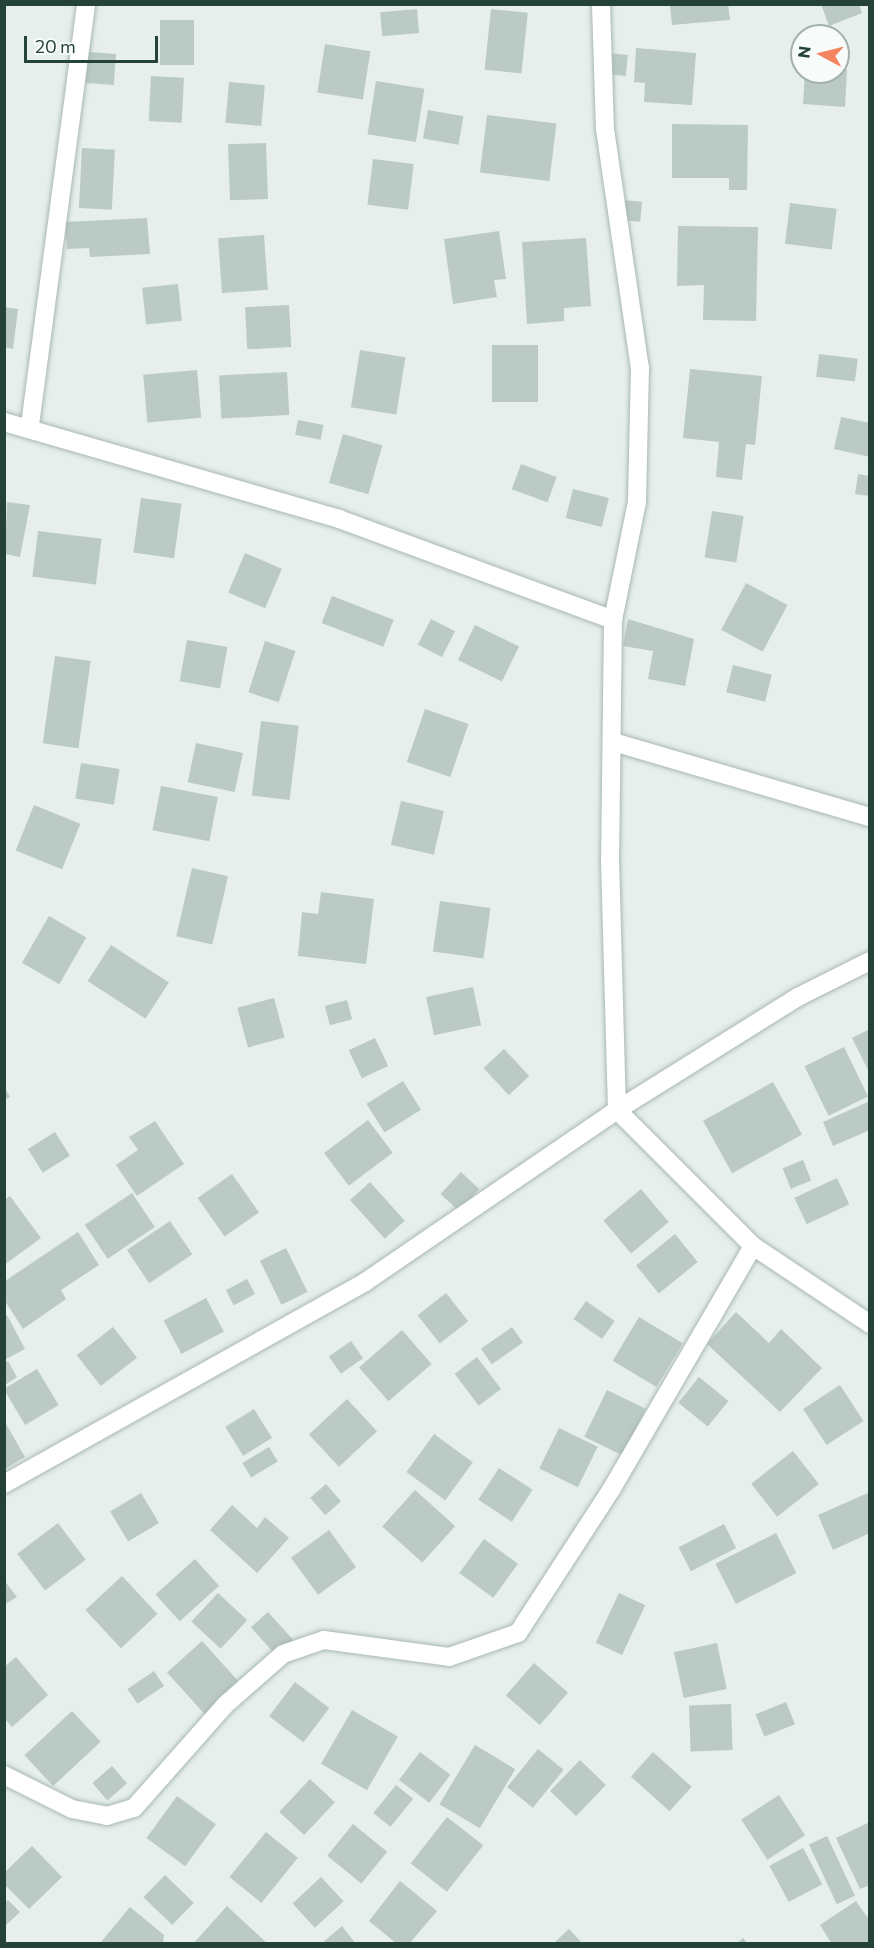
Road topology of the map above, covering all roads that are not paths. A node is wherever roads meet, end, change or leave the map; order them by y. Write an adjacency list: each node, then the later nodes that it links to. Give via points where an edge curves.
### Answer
1 (86, 4): 4 (street)
2 (600, 4): 5 (street, via 605,129 640,368 637,502)
3 (4, 422): 4 (street)
4 (30, 425): 5 (street, via 339,519)
5 (613, 620): 6 (street)
6 (614, 742): 7 (street); 9 (street, via 610,860)
7 (870, 817)
8 (870, 961): 9 (street, via 798,997)
9 (616, 1110): 10 (street); 12 (street, via 365,1282)
10 (753, 1245): 11 (street); 13 (street, via 611,1490 518,1633 449,1658 324,1640 283,1654 225,1705 134,1808 107,1816 72,1809)
11 (870, 1324)
12 (4, 1484)
13 (4, 1775)

